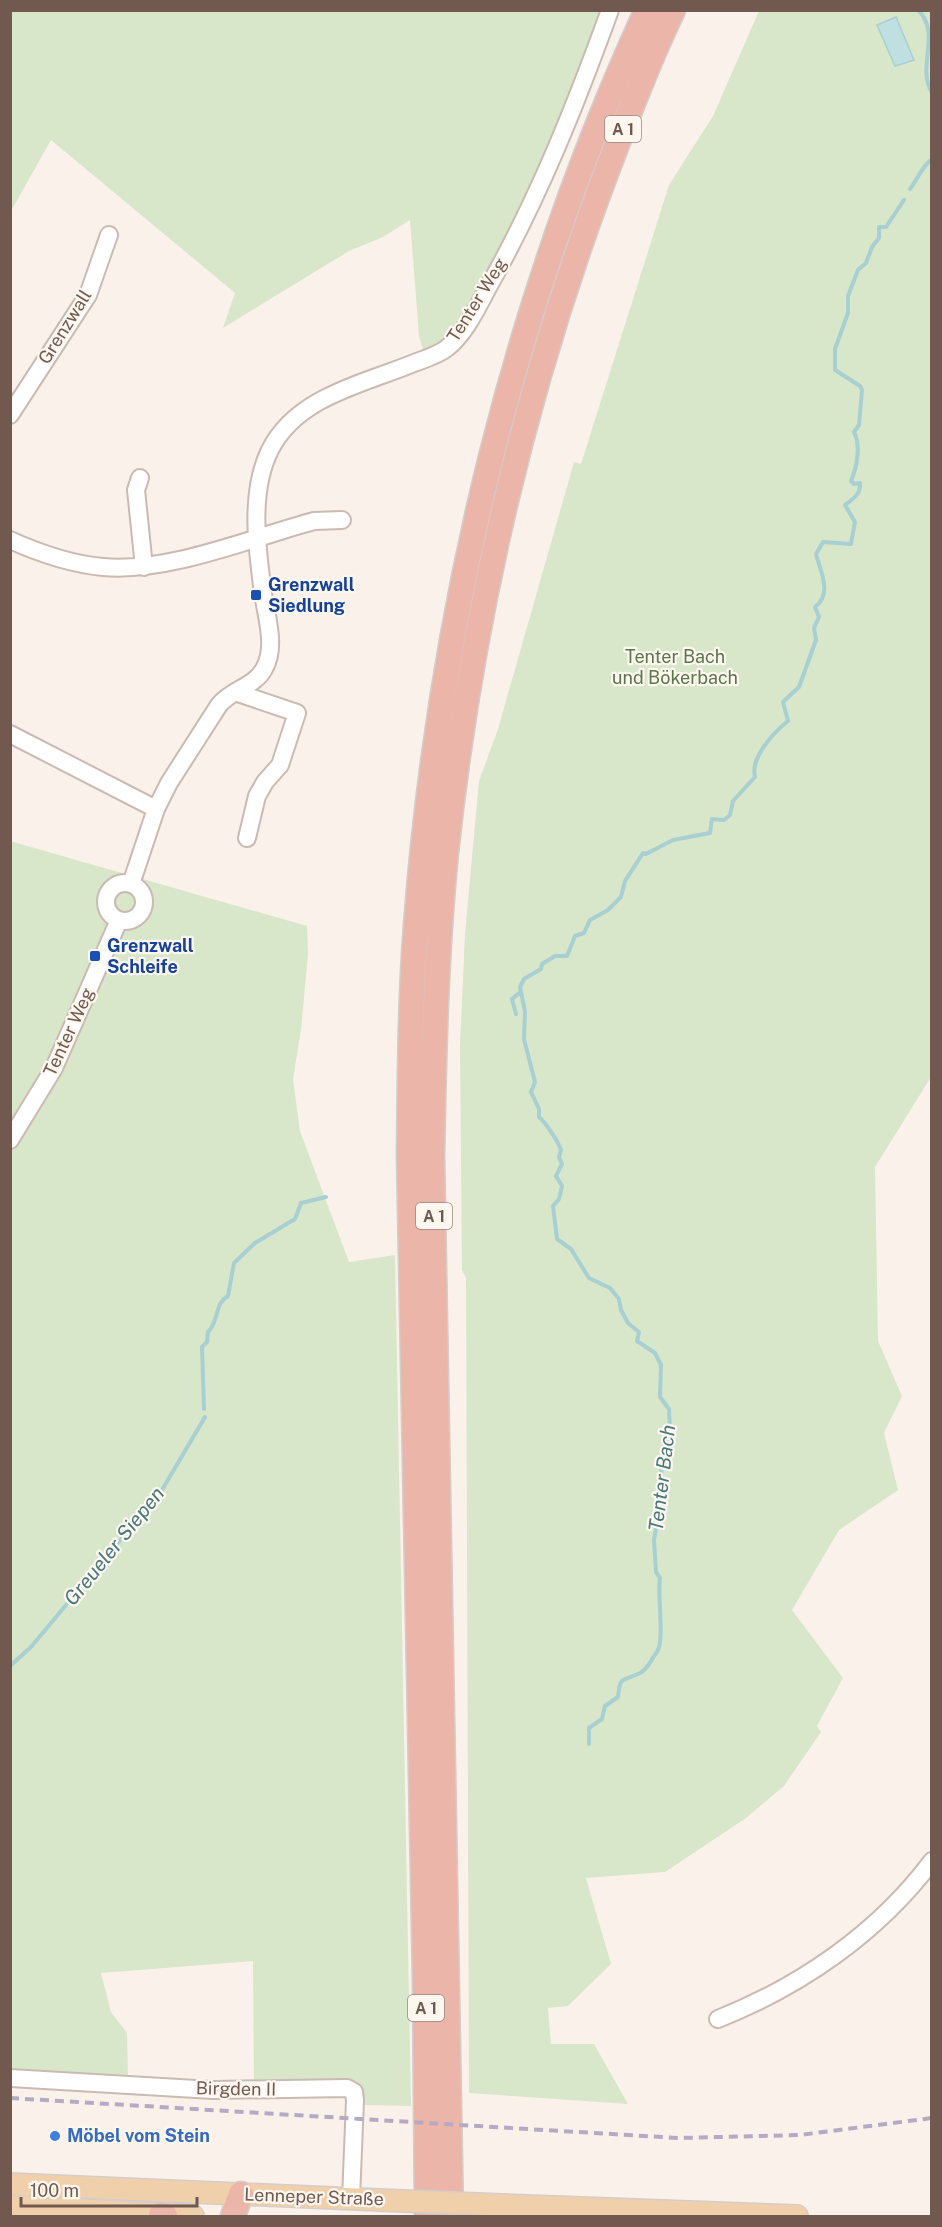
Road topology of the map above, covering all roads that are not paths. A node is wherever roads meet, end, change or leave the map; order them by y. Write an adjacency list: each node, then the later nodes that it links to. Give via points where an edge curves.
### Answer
1 (610, 10): 8 (street, Tenter Weg, via 537,192 505,258 462,331 439,353 333,394 291,421 265,461 259,487)
2 (647, 10): 28 (highway, A 1, via 596,129 524,335 479,507 448,661 422,856 411,1025 409,1166)
3 (673, 10): 29 (highway, A 1, via 578,250 526,421 472,668 446,854 434,1032 432,1155)
4 (110, 235): 5 (street, Grenzwall, via 88,295)
5 (10, 415)
6 (140, 478): 10 (street, via 136,490)
7 (342, 520): 8 (street, via 314,521)
8 (258, 537): 10 (street); 11 (street, Tenter Weg, via 270,653 259,676)
9 (10, 540): 10 (street, via 73,563)
10 (144, 567)
11 (235, 692): 13 (street, Tenter Weg, via 221,701 208,719); 14 (street, via 297,713 279,765 257,796)
12 (10, 734): 13 (street)
13 (156, 809): 15 (street, Tenter Weg)
14 (247, 838)
15 (131, 884): 16 (street, via 118,884 106,899 109,911); 16 (street, via 141,892 144,905 132,920)
16 (118, 920): 17 (street, Tenter Weg, via 54,1068)
17 (10, 1140)
18 (932, 1861): 19 (street, via 891,1908 821,1966 780,1992)
19 (718, 2019)
20 (10, 2078): 22 (street, Birgden II, via 213,2090 347,2088 355,2097)
21 (10, 2184): 24 (main road, Lenneper Straße)
22 (351, 2199): 24 (main road, Lenneper Straße); 25 (main road, Lenneper Straße, bridge)
23 (10, 2206): 26 (main road)
24 (240, 2209)
25 (668, 2215): 30 (main road, Lenneper Straße)
26 (163, 2216): 27 (main road)
27 (193, 2217)
28 (427, 2217)
29 (451, 2217)
30 (797, 2217)

